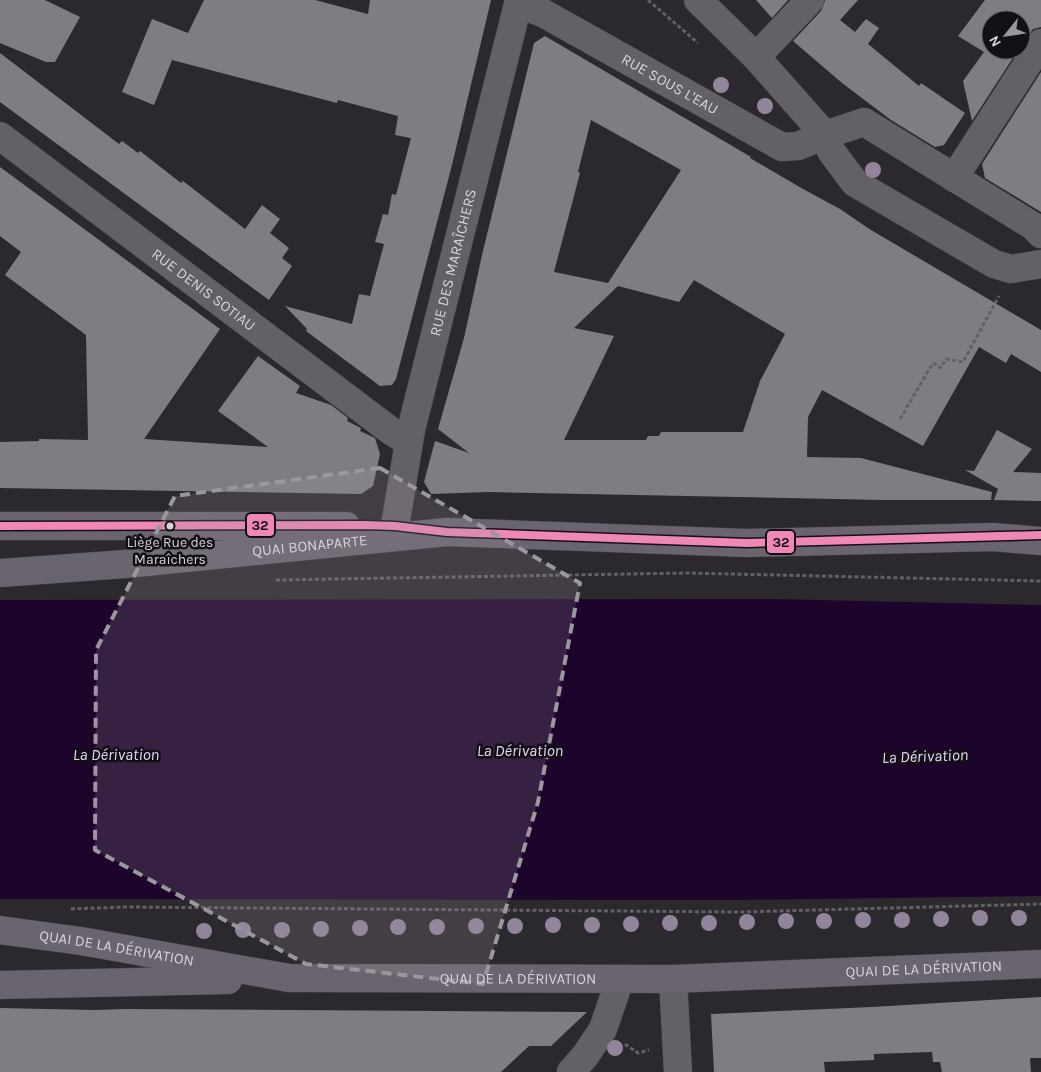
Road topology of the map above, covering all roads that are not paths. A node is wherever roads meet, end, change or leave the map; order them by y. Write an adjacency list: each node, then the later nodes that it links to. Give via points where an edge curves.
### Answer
1 (698, 0): 5 (street)
2 (810, 0): 5 (street)
3 (519, 2): 6 (street, RUE SOUS L'EAU, via 782,146 798,146); 11 (street, RUE DES MARAÎCHERS)
4 (1041, 43): 8 (street)
5 (756, 57): 6 (street)
6 (825, 134): 8 (street, RUE SOUS L'EAU, via 864,122); 10 (street, via 854,184 994,264)
7 (0, 136): 11 (street, RUE DENIS SOTIAU)
8 (954, 178): 9 (street, RUE SOUS L'EAU)
9 (1041, 234)
10 (1033, 270)
11 (409, 442): 13 (street, RUE DES MARAÎCHERS)
12 (0, 526): 13 (main road)
13 (395, 526): 14 (main road)
14 (447, 532): 16 (main road, QUAI BONAPARTE, via 747,543); 18 (main road, QUAI BONAPARTE)
15 (1041, 534): 16 (main road)
16 (993, 537): 17 (main road, QUAI BONAPARTE)
17 (1041, 541)
18 (0, 573)
19 (0, 930): 21 (main road, QUAI DE LA DÉRIVATION)
20 (1041, 964): 23 (main road, QUAI DE LA DÉRIVATION)
21 (289, 978): 22 (main road, QUAI DE LA DÉRIVATION); 24 (main road)
22 (620, 979): 23 (main road, QUAI DE LA DÉRIVATION); 25 (street, via 603,1030)
23 (673, 979): 26 (street)
24 (0, 985)
25 (571, 1072)
26 (678, 1072)

